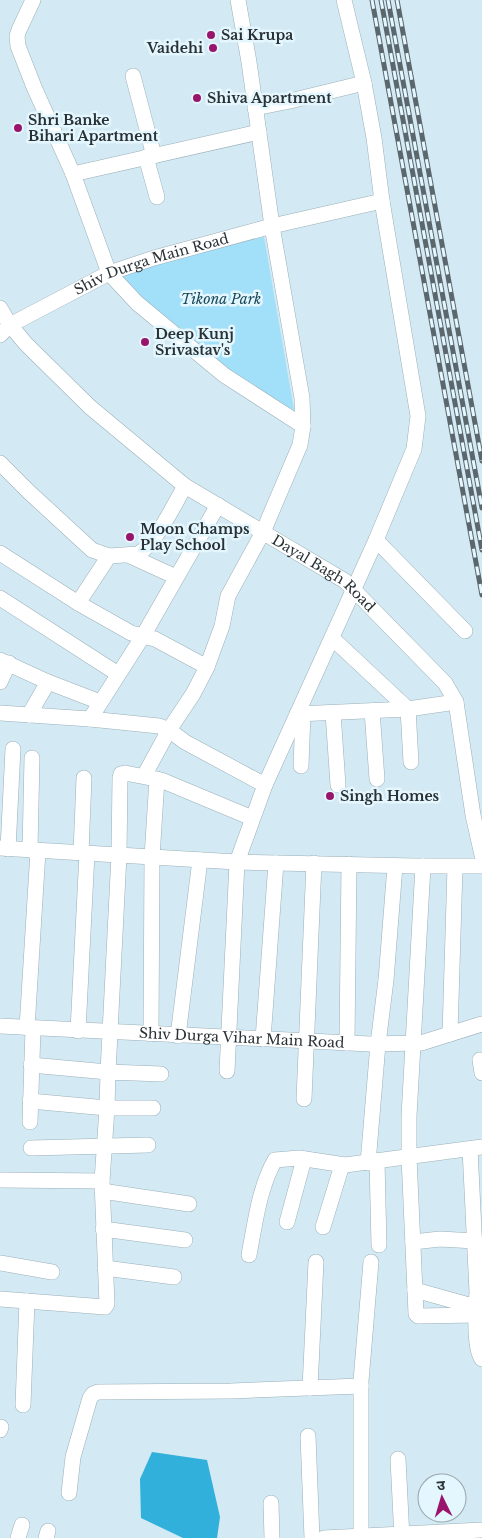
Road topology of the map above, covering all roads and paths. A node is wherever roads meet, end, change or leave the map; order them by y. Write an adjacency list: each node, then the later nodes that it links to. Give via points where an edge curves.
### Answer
1 (33, 0): 9 (street, via 18,30 18,46)
2 (238, 0): 6 (street)
3 (344, 0): 5 (street)
4 (133, 76): 8 (street)
5 (364, 83): 6 (street); 11 (street)
6 (255, 108): 7 (street)
7 (259, 132): 8 (street); 12 (street)
8 (150, 157): 9 (street); 10 (street)
9 (73, 174): 13 (street)
10 (157, 197)
11 (382, 201): 12 (street, Shiv Durga Main Road); 21 (street, via 418,416 414,449)
12 (272, 226): 13 (street, Shiv Durga Main Road); 16 (street, via 302,398)
13 (109, 273): 15 (street, Shiv Durga Main Road); 16 (street, via 137,303 224,375)
14 (0, 308): 15 (street)
15 (5, 330): 18 (street, Dayal Bagh Road, via 26,344 90,407)
16 (303, 426): 20 (street, via 300,445)
17 (0, 463): 24 (street, via 92,550)
18 (185, 486): 19 (street, Dayal Bagh Road); 23 (street, via 145,549)
19 (218, 505): 20 (street, Dayal Bagh Road); 25 (street)
20 (262, 532): 26 (street, Dayal Bagh Road, via 345,581); 33 (street, via 228,596 222,626)
21 (376, 540): 26 (street); 29 (street)
22 (0, 554): 28 (street)
23 (128, 555): 24 (street); 25 (street)
24 (108, 556): 28 (street)
25 (176, 577): 30 (street)
26 (353, 590): 31 (street); 38 (street, Dayal Bagh Road, via 444,682)
27 (0, 598): 34 (street)
28 (78, 603): 30 (street)
29 (465, 631)
30 (143, 636): 33 (street, via 155,639); 34 (street)
31 (332, 638): 39 (street); 43 (street)
32 (4, 661): 35 (street); 36 (street)
33 (207, 667): 46 (street, via 189,702)
34 (118, 674): 37 (street)
35 (0, 682)
36 (48, 682): 37 (street); 44 (street)
37 (100, 702): 45 (street)
38 (456, 702): 39 (street); 61 (street, Dayal Bagh Road)
39 (408, 709): 40 (street); 49 (street)
40 (372, 711): 41 (street); 53 (street)
41 (334, 713): 43 (street); 55 (street)
42 (0, 714): 44 (street)
43 (300, 714): 50 (street); 54 (street)
44 (29, 715): 45 (street)
45 (90, 719): 46 (street, via 159,726)
46 (169, 730): 52 (street); 54 (street)
47 (12, 749): 57 (street)
48 (32, 758): 58 (street)
49 (411, 762)
50 (302, 766)
51 (84, 778): 59 (street)
52 (150, 778): 56 (street); 60 (street, via 125,773 120,778); 62 (street)
53 (376, 779)
54 (264, 785): 56 (street)
55 (338, 785)
56 (252, 818): 64 (street)
57 (4, 849): 58 (street)
58 (34, 850): 59 (street); 74 (street)
59 (84, 853): 60 (street); 75 (street)
60 (119, 855): 62 (street); 76 (street)
61 (482, 855)
62 (152, 857): 63 (street); 77 (street)
63 (200, 860): 64 (street); 79 (street)
64 (237, 862): 65 (street); 80 (street)
65 (276, 863): 66 (street); 81 (street)
66 (314, 863): 67 (street); 82 (street)
67 (349, 864): 68 (street); 83 (street)
68 (395, 866): 69 (street); 84 (street)
69 (423, 866): 71 (street); 85 (street)
70 (482, 866): 71 (street)
71 (455, 867): 78 (street)
72 (482, 1024): 78 (street, Shiv Durga Vihar Main Road)
73 (0, 1026): 74 (street, Shiv Durga Vihar Main Road)
74 (30, 1028): 75 (street, Shiv Durga Vihar Main Road); 86 (street)
75 (78, 1031): 76 (street, Shiv Durga Vihar Main Road)
76 (110, 1033): 77 (street, Shiv Durga Vihar Main Road); 88 (street)
77 (151, 1034): 79 (street, Shiv Durga Vihar Main Road)
78 (450, 1034): 85 (street, Shiv Durga Vihar Main Road)
79 (178, 1036): 80 (street, Shiv Durga Vihar Main Road)
80 (228, 1038): 81 (street, Shiv Durga Vihar Main Road); 87 (street)
81 (263, 1039): 82 (street, Shiv Durga Vihar Main Road)
82 (306, 1041): 83 (street, Shiv Durga Vihar Main Road); 90 (street)
83 (346, 1043): 84 (street, Shiv Durga Vihar Main Road)
84 (378, 1044): 85 (street, Shiv Durga Vihar Main Road); 101 (street)
85 (412, 1044): 99 (street)
86 (32, 1065): 88 (street); 91 (street)
87 (228, 1071)
88 (108, 1072): 89 (street); 92 (street)
89 (161, 1074)
90 (304, 1099)
91 (30, 1101): 92 (street); 94 (street)
92 (107, 1108): 93 (street); 96 (street)
93 (153, 1108)
94 (30, 1122)
95 (148, 1146): 96 (street)
96 (103, 1147): 97 (street); 105 (street)
97 (31, 1148)
98 (476, 1148): 99 (street); 103 (street)
99 (409, 1157): 101 (street); 113 (street)
100 (304, 1159): 102 (street); 107 (street); 115 (street, via 275,1160 270,1168)
101 (372, 1162): 102 (street); 114 (street)
102 (342, 1165): 109 (street)
103 (477, 1178): 108 (street)
104 (0, 1180): 105 (street)
105 (102, 1186): 106 (street); 110 (street)
106 (189, 1204)
107 (287, 1222)
108 (478, 1222): 112 (street)
109 (323, 1228)
110 (103, 1229): 111 (street); 120 (street)
111 (185, 1240)
112 (475, 1241): 113 (street, via 440,1239); 116 (street)
113 (413, 1242): 123 (street)
114 (379, 1245)
115 (249, 1255)
116 (479, 1259): 124 (street)
117 (316, 1262): 130 (street)
118 (371, 1262): 129 (street)
119 (0, 1263): 121 (street)
120 (105, 1268): 122 (street); 126 (street, via 105,1307)
121 (52, 1272)
122 (174, 1277)
123 (415, 1290): 127 (street); 127 (street, via 418,1316)
124 (480, 1292): 127 (street)
125 (0, 1299): 126 (street)
126 (27, 1301): 131 (street)
127 (476, 1311): 128 (street, via 478,1352)
128 (482, 1359)
129 (361, 1386): 130 (street); 138 (street)
130 (310, 1388): 134 (street, via 93,1394 73,1457)
131 (23, 1405)
132 (308, 1436): 140 (street)
133 (398, 1459): 137 (street)
134 (69, 1493)
135 (271, 1503): 139 (street)
136 (482, 1530): 137 (street)
137 (402, 1536): 138 (street)
138 (361, 1537): 141 (street)
139 (272, 1538)
140 (312, 1538)
141 (324, 1538)

